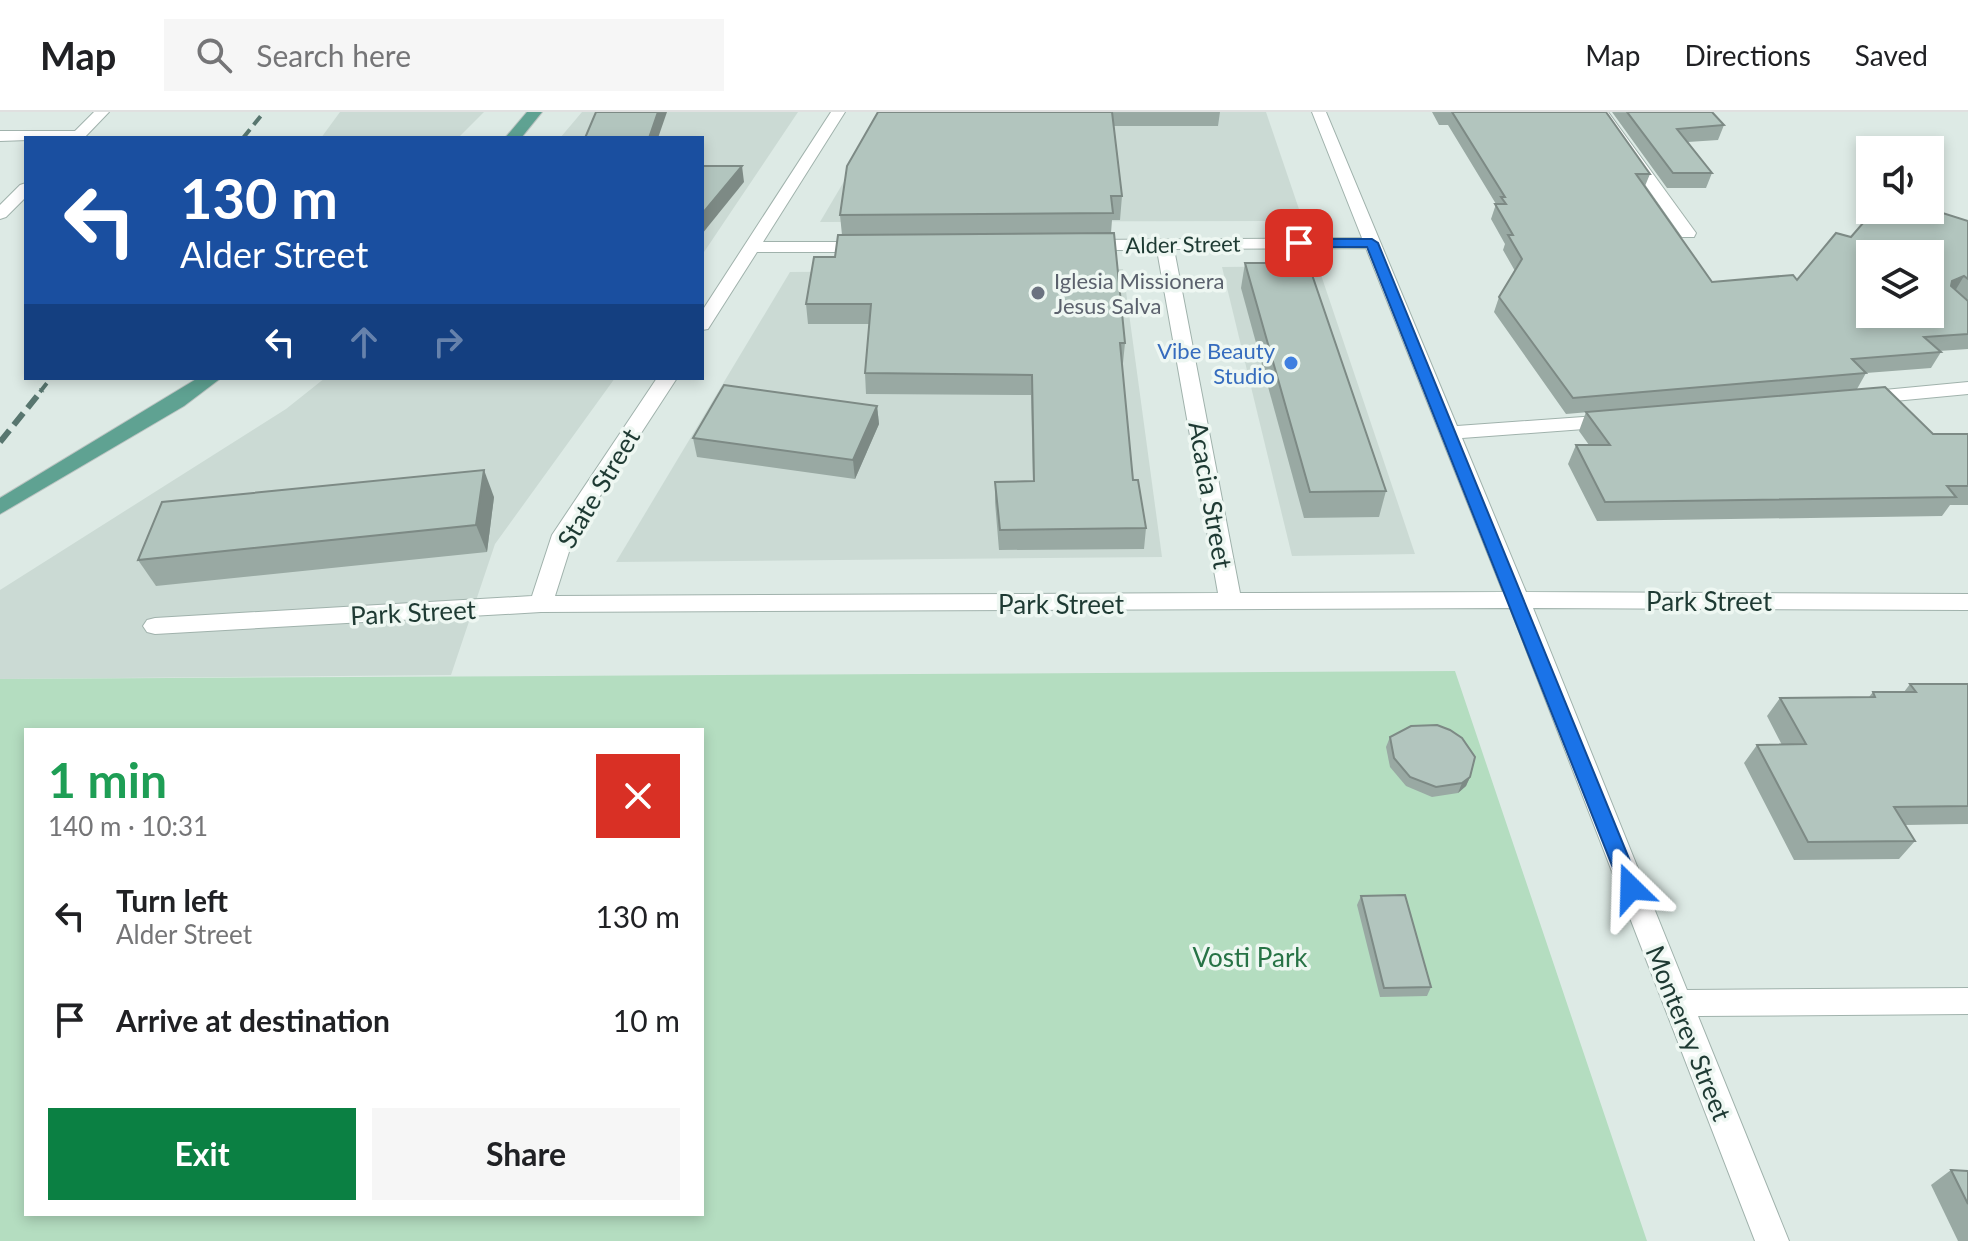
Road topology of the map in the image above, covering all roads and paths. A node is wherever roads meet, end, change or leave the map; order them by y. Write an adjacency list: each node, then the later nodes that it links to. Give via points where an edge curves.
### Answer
1 (102, 112): 8 (street)
2 (535, 112): 9 (main road)
3 (838, 112): 16 (street)
4 (1319, 112): 13 (street, Monterey Street)
5 (1601, 112): 12 (street)
6 (0, 136): 7 (street)
7 (24, 136)
8 (79, 136)
9 (515, 136)
10 (24, 190): 11 (street)
11 (0, 214)
12 (1688, 233)
13 (1372, 243): 14 (street, Alder Street); 24 (street, Monterey Street)
14 (1165, 245): 15 (street, Alder Street); 28 (street, Acacia Street)
15 (1071, 246)
16 (754, 247): 17 (street); 18 (street)
17 (883, 247)
18 (704, 322)
19 (208, 380): 25 (main road)
20 (666, 380): 29 (street, State Street, via 563,535)
21 (1968, 388): 22 (street)
22 (1844, 400)
23 (1627, 420): 24 (street)
24 (1448, 433): 26 (street, Monterey Street)
25 (0, 507)
26 (1518, 600): 27 (street, Park Street); 28 (street, Park Street); 32 (street, Monterey Street)
27 (1968, 602)
28 (1231, 603): 29 (street, Park Street)
29 (541, 604): 30 (street, Park Street)
30 (155, 626)
31 (1968, 1001): 32 (street)
32 (1676, 1003): 33 (street, Monterey Street)
33 (1772, 1241)

